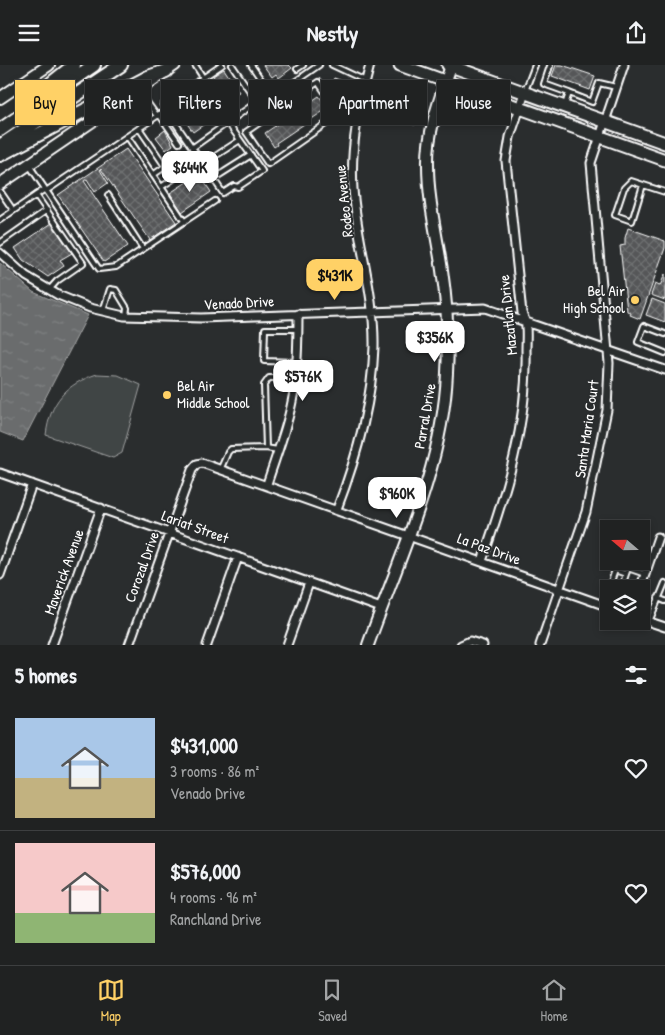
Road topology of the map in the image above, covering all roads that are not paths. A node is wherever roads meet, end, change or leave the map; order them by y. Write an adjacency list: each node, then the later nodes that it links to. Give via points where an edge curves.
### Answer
1 (49, 65): 33 (street)
2 (74, 65): 49 (highway, via 34,96)
3 (94, 65): 49 (highway)
4 (121, 65): 55 (highway)
5 (195, 65): 20 (lane)
6 (222, 65): 20 (lane)
7 (232, 65): 30 (lane)
8 (251, 65): 22 (lane)
9 (303, 65): 19 (lane)
10 (319, 65): 23 (lane)
11 (332, 65): 24 (lane)
12 (370, 65): 25 (street, Rodeo Avenue)
13 (400, 65): 26 (main road)
14 (450, 65): 27 (street, Parral Drive); 31 (main road)
15 (535, 65): 31 (lane)
16 (624, 65): 29 (street, Santa Maria Court)
17 (550, 66): 32 (lane, via 544,84)
18 (170, 68): 28 (street); 58 (highway)
19 (297, 69)
20 (203, 78): 21 (lane)
21 (200, 80)
22 (262, 80)
23 (297, 80)
24 (364, 80)
25 (366, 80)
26 (443, 80)
27 (446, 80)
28 (151, 81)
29 (616, 87): 32 (lane, via 599,83 592,102); 42 (street, Santa Maria Court)
30 (249, 90)
31 (524, 93): 36 (main road); 38 (street, Mazatlan Drive)
32 (569, 93): 36 (lane)
33 (0, 98)
34 (510, 104): 38 (main road)
35 (151, 106): 41 (lane)
36 (564, 107): 42 (main road)
37 (281, 108): 37 (lane, via 246,132 268,164 340,114 318,83)
38 (520, 108): 51 (main road); 89 (street, Mazatlan Drive, via 506,161 522,313)
39 (437, 110): 84 (street, Parral Drive, via 428,164)
40 (161, 113): 41 (lane)
41 (158, 115): 48 (lane); 53 (lane)
42 (604, 121): 51 (street, Santa Maria Court); 54 (main road)
43 (88, 125): 62 (street)
44 (177, 125): 56 (lane)
45 (226, 125): 56 (lane)
46 (232, 125): 52 (lane)
47 (356, 125): 86 (street, Rodeo Avenue, via 352,167 354,191)
48 (139, 128): 50 (lane); 63 (lane)
49 (0, 129)
50 (127, 136): 65 (lane); 70 (lane)
51 (598, 137): 60 (main road); 92 (street, Santa Maria Court, via 591,172)
52 (240, 139): 59 (lane); 61 (lane)
53 (179, 143)
54 (665, 143)
55 (0, 146)
56 (192, 148): 61 (lane)
57 (183, 154): 63 (lane)
58 (0, 155)
59 (251, 155): 66 (lane); 66 (lane, via 262,171 238,187 223,193)
60 (665, 160)
61 (203, 164): 66 (lane)
62 (29, 165): 67 (street); 70 (lane)
63 (165, 166): 65 (lane)
64 (194, 166): 69 (lane)
65 (153, 175): 69 (lane)
66 (213, 179)
67 (0, 184)
68 (643, 185): 68 (lane, via 627,183 615,215 632,221); 72 (lane)
69 (161, 187): 79 (lane)
70 (45, 190): 73 (lane); 81 (lane, via 99,269 116,267)
71 (0, 191): 76 (lane)
72 (665, 192)
73 (36, 195): 76 (lane); 77 (lane)
74 (108, 195): 81 (lane)
75 (215, 201): 79 (lane)
76 (14, 210): 78 (lane)
77 (47, 211): 80 (lane); 83 (lane, via 83,263)
78 (0, 220)
79 (184, 221): 81 (lane)
80 (1, 240)
81 (143, 249)
82 (0, 253): 83 (street, Venado Drive, via 26,276)
83 (49, 290): 85 (street, Venado Drive)
84 (447, 308): 86 (street, Venado Drive); 89 (street, Venado Drive, via 485,308); 107 (street, Parral Drive, via 447,375 442,415 437,442)
85 (103, 311): 88 (street, Venado Drive); 88 (lane, via 110,289 116,290 127,309)
86 (372, 311): 87 (street, Venado Drive); 105 (street, Rodeo Avenue, via 374,347 366,418)
87 (298, 314): 88 (street, Venado Drive, via 193,319); 90 (street)
88 (126, 316)
89 (526, 321): 92 (street, Venado Drive); 110 (street, Mazatlan Drive, via 527,361 519,433 504,498)
90 (298, 329): 94 (street); 94 (lane, via 264,329 264,361)
91 (665, 334): 93 (lane, via 644,326 638,342)
92 (608, 349): 95 (street, Venado Drive); 119 (street, Santa Maria Court, via 609,386 601,446 586,512)
93 (665, 353)
94 (297, 362): 96 (street)
95 (665, 370)
96 (296, 378): 97 (lane, via 269,378 265,381); 98 (street, via 290,413)
97 (266, 448): 98 (lane); 99 (lane, via 231,449)
98 (278, 450): 103 (street)
99 (222, 468): 100 (street, La Paz Drive, via 202,463); 103 (street, La Paz Drive)
100 (192, 470): 106 (street, Corozal Drive)
101 (0, 473): 102 (street, Lariat Street)
102 (32, 484): 104 (street, Lariat Street); 113 (street)
103 (267, 484): 105 (street, La Paz Drive)
104 (101, 508): 106 (street, Lariat Street); 127 (street, Maverick Avenue)
105 (336, 509): 107 (street, La Paz Drive)
106 (169, 532): 109 (street, Lariat Street); 128 (street, Corozal Drive)
107 (408, 535): 110 (street, La Paz Drive); 123 (street, Parral Drive)
108 (658, 537): 112 (street)
109 (238, 557): 117 (street, Lariat Street); 129 (street)
110 (482, 561): 119 (street, La Paz Drive)
111 (626, 574): 112 (lane, via 628,568); 114 (lane, via 616,570); 115 (lane)
112 (645, 574): 116 (street)
113 (0, 575)
114 (613, 580)
115 (624, 580)
116 (643, 580)
117 (309, 583): 123 (street, Lariat Street); 130 (street)
118 (665, 583): 120 (lane)
119 (560, 589): 122 (street, La Paz Drive); 134 (street, Santa Maria Court)
120 (658, 598): 121 (lane); 124 (lane)
121 (665, 601)
122 (600, 604)
123 (381, 608): 131 (street, Parral Drive)
124 (650, 619)
125 (650, 622): 126 (street)
126 (665, 627)
127 (52, 645)
128 (129, 645)
129 (207, 645)
130 (287, 645)
131 (368, 645)
132 (462, 645): 133 (street, via 470,641)
133 (482, 645)
134 (540, 645)

